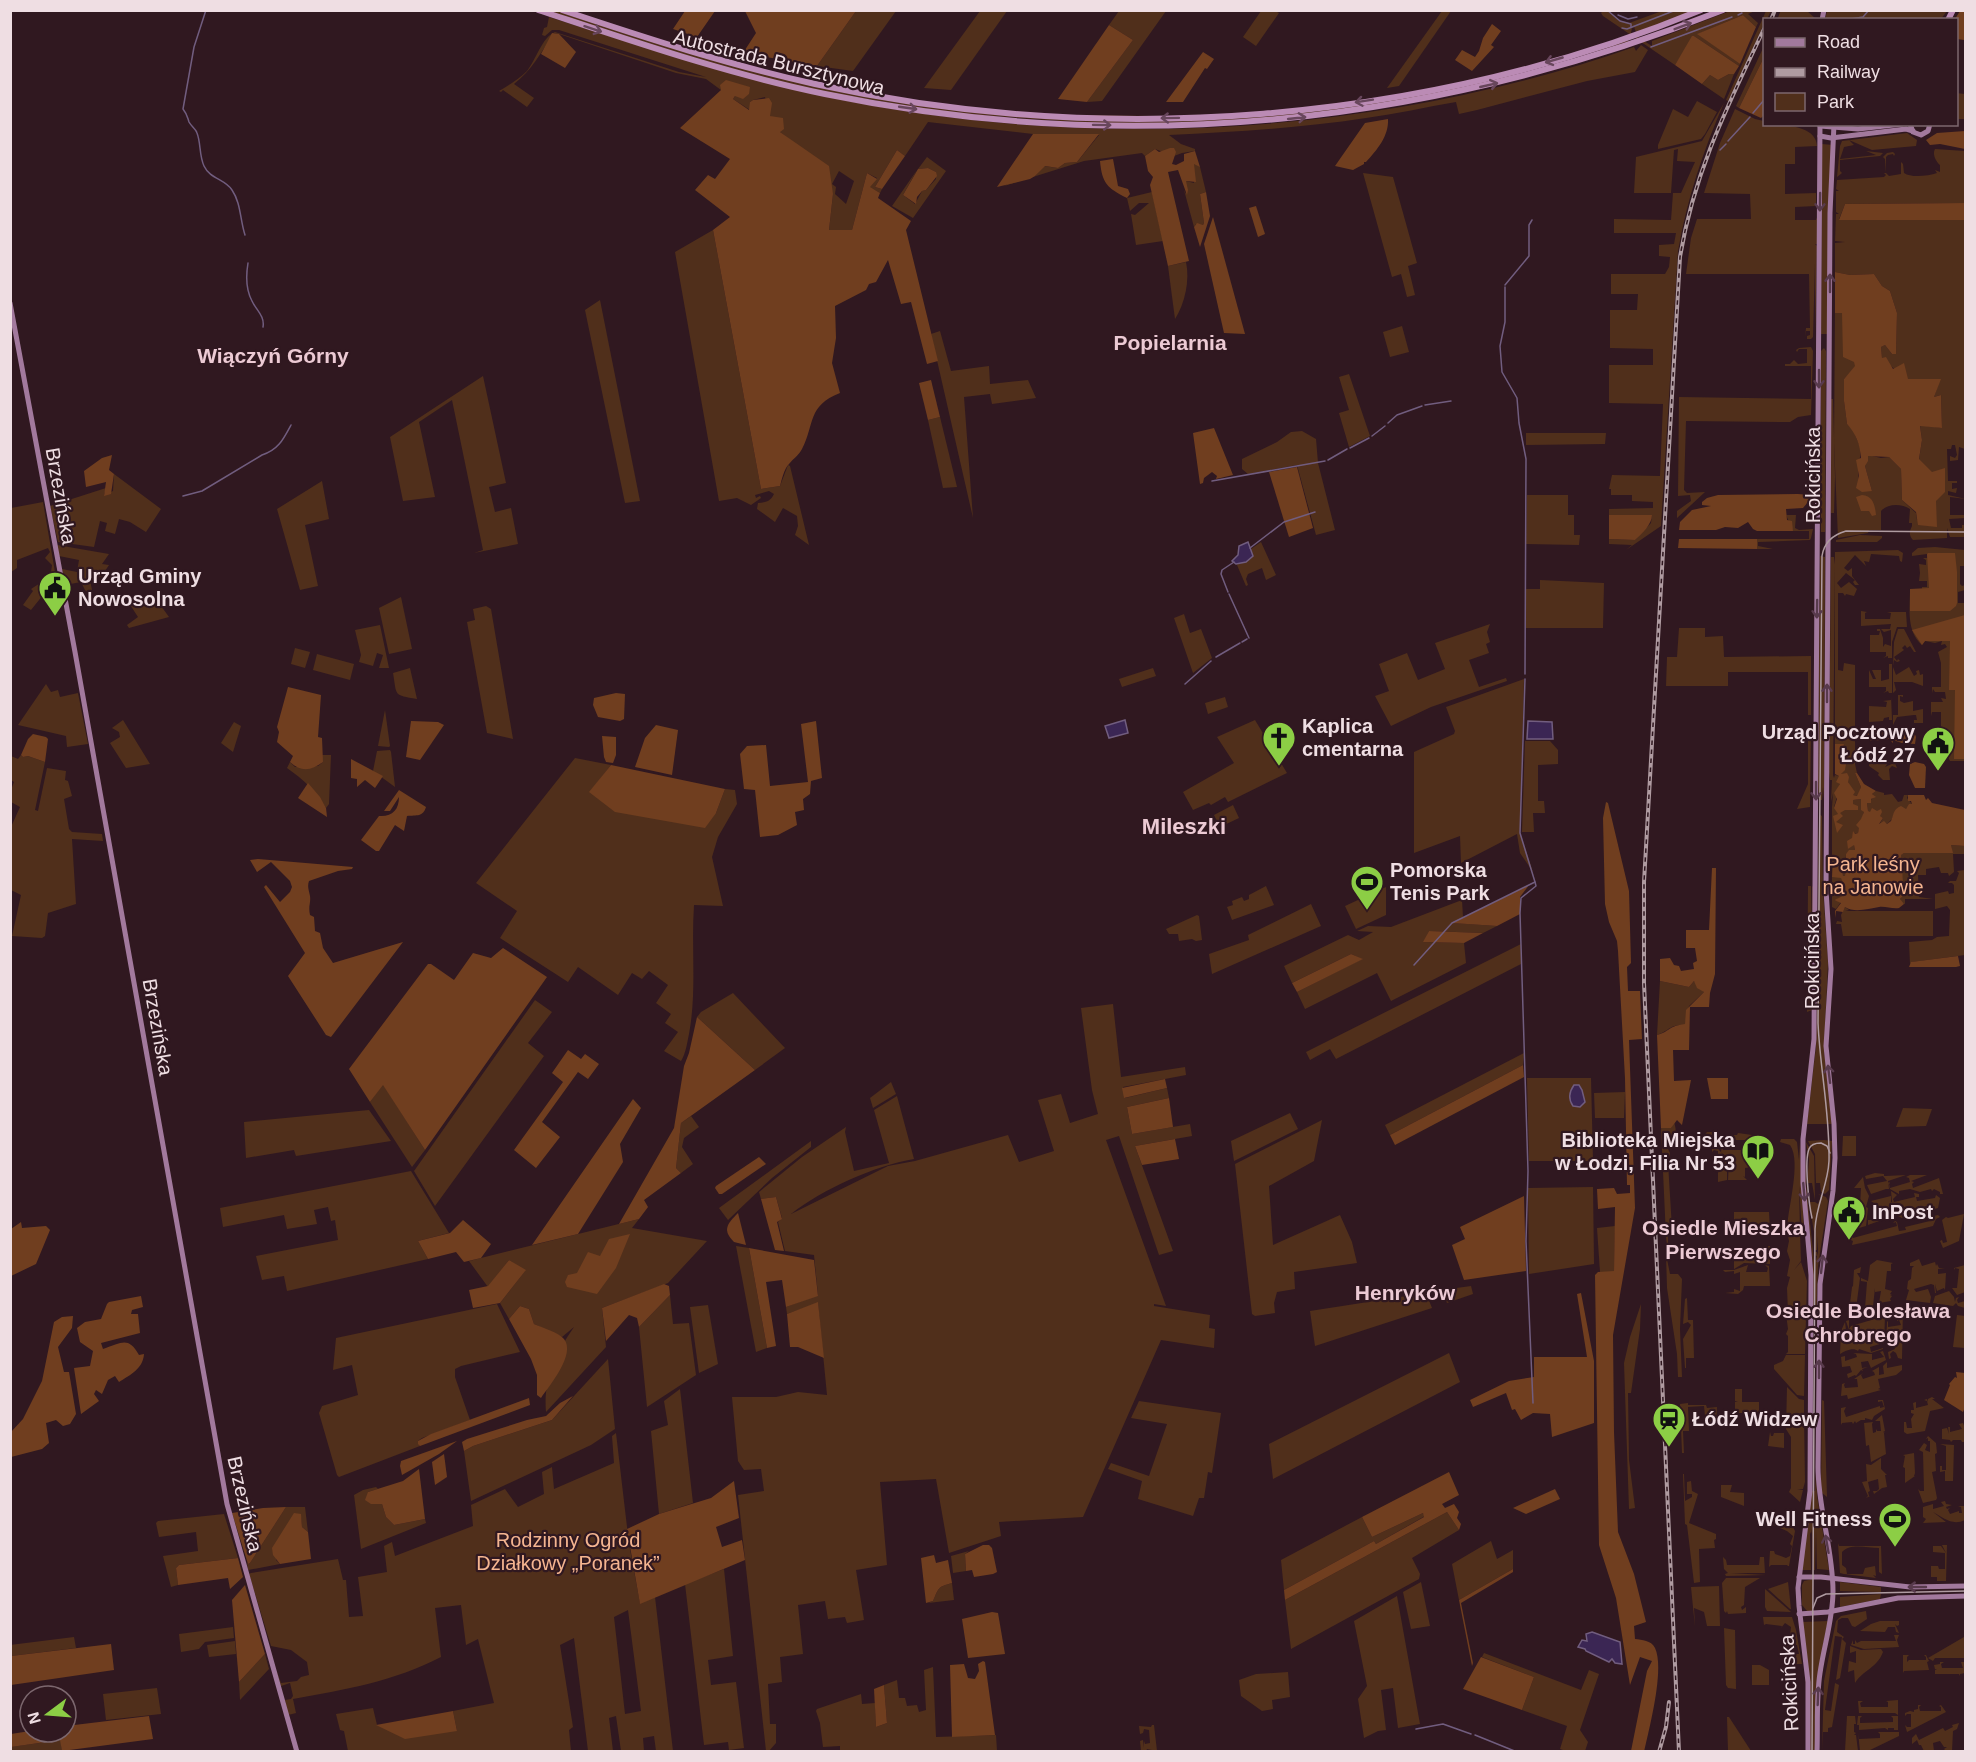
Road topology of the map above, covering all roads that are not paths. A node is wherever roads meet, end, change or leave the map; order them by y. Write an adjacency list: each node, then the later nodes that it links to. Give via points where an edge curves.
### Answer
1 (538, 10): 5 (highway, Autostrada Bursztynowa, one-way to 5, via 691,60)
2 (562, 10): 5 (highway, Autostrada Bursztynowa)
3 (1701, 10): 5 (highway, Autostrada Bursztynowa, one-way to 5, via 1627,38 1440,88 1342,105 1236,115 1148,118 1030,114)
4 (1723, 10): 5 (highway, Autostrada Bursztynowa, one-way to 4, via 924,111 1023,122 1133,126 1224,123 1330,114 1437,97 1532,75)
5 (812, 87)
6 (1820, 126): 13 (main road, Rokicińska)
7 (1835, 126): 14 (main road, Rokicińska)
8 (1841, 126): 9 (main road)
9 (1884, 126)
10 (1911, 126): 12 (main road)
11 (1929, 126): 12 (main road, via 1923,134)
12 (1913, 131): 14 (main road)
13 (1820, 136): 14 (main road); 16 (main road, Rokicińska, one-way to 16, via 1814,1031 1803,1165 1811,1264 1810,1491)
14 (1835, 137): 17 (main road, Rokicińska, one-way to 14, via 1818,1488 1821,1271 1835,1158 1826,1046 1831,969 1826,855 1830,223)
15 (10, 303): 22 (main road, Brzezińska, via 227,1504)
16 (1799, 1577): 17 (main road); 21 (main road, Rokicińska)
17 (1833, 1579): 18 (main road, one-way to 17, via 1904,1587); 20 (main road, Rokicińska)
18 (1965, 1586)
19 (1965, 1596): 20 (main road, via 1898,1598)
20 (1832, 1611): 21 (main road); 24 (main road, Rokicińska, one-way to 20, via 1820,1677)
21 (1799, 1614): 23 (main road, Rokicińska, via 1808,1682)
22 (297, 1752)
23 (1808, 1752)
24 (1817, 1752)

